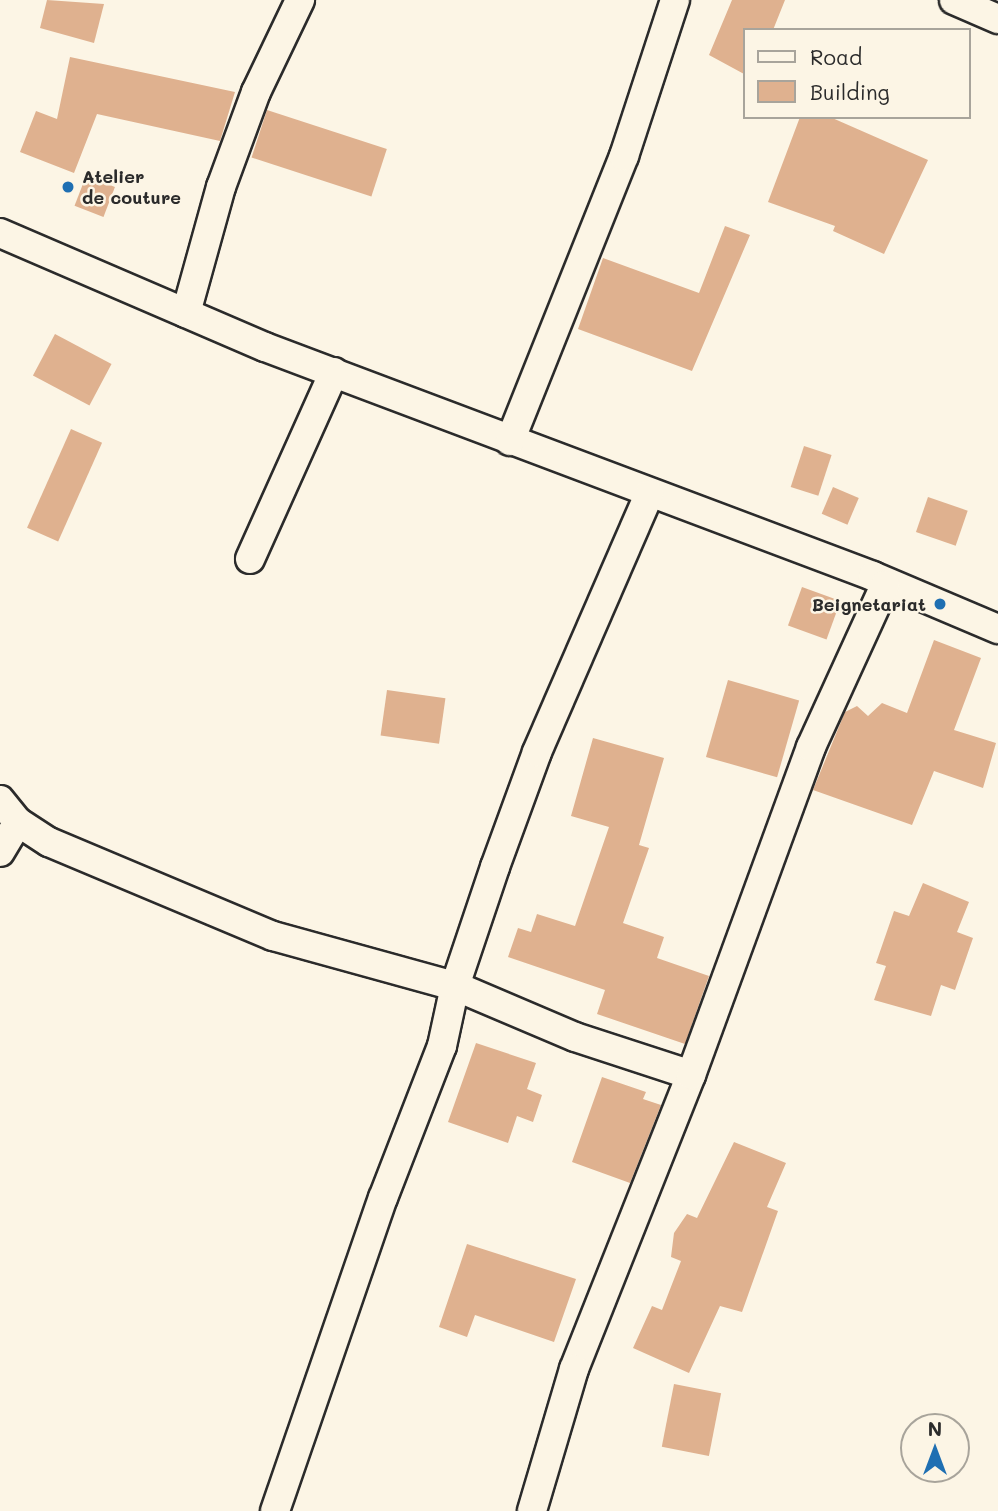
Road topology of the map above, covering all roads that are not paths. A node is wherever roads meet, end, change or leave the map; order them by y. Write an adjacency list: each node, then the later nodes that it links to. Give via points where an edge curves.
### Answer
1 (300, 0): 6 (street, via 256,92 230,163)
2 (675, 0): 8 (street, via 624,156)
3 (954, 0): 4 (street)
4 (998, 19)
5 (0, 233): 6 (street)
6 (186, 313): 7 (street)
7 (334, 372): 8 (street); 10 (street)
8 (510, 441): 9 (street)
9 (649, 494): 11 (street, via 873,576); 16 (street, via 537,752)
10 (250, 559)
11 (885, 585): 12 (street); 17 (street, via 811,747)
12 (998, 629)
13 (0, 800): 14 (street)
14 (18, 821): 15 (street); 16 (street, via 49,842 273,936)
15 (0, 852)
16 (455, 986): 17 (street, via 575,1037); 18 (street, via 442,1046 383,1198)
17 (691, 1075): 19 (street, via 573,1369)
18 (275, 1511)
19 (532, 1511)

